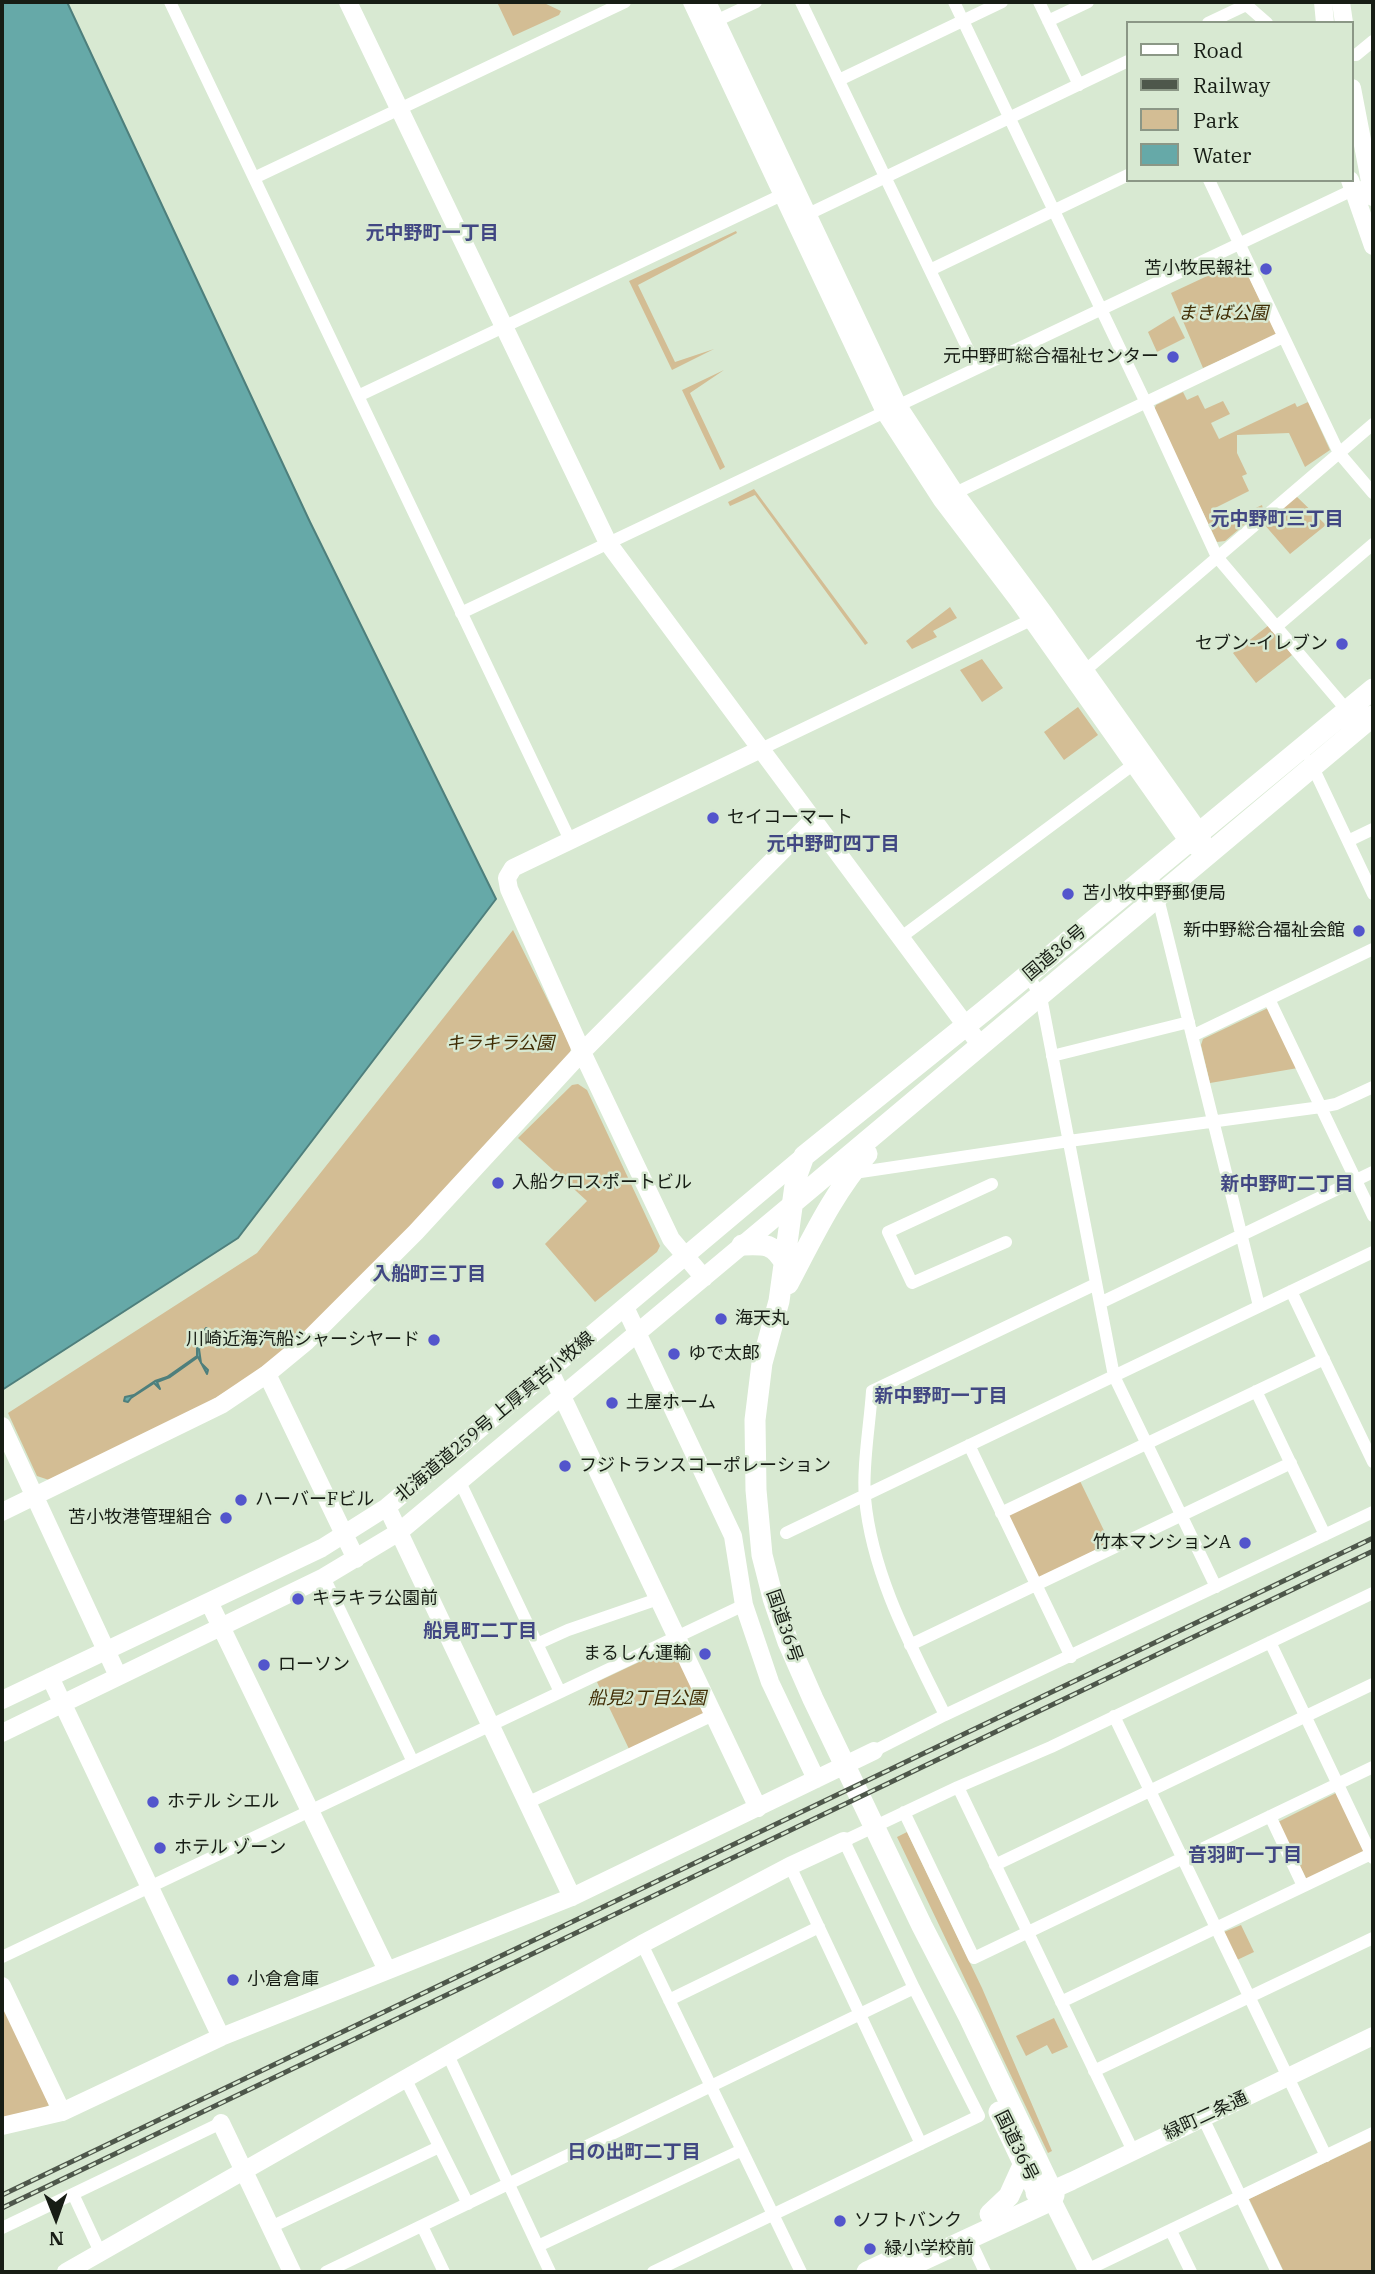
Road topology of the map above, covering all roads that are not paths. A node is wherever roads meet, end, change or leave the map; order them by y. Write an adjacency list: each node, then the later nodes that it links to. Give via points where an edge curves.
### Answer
1 (170, 2): 31 (street)
2 (348, 2): 28 (street)
3 (625, 2): 28 (street)
4 (692, 2): 36 (street)
5 (707, 2): 15 (street)
6 (756, 2): 15 (street)
7 (802, 2): 25 (street)
8 (954, 2): 16 (street)
9 (1002, 2): 16 (street)
10 (1039, 2): 17 (street)
11 (1088, 2): 17 (street)
12 (1323, 2): 20 (street)
13 (1341, 2): 21 (street)
14 (1245, 3): 18 (street); 19 (street)
15 (716, 21): 36 (street)
16 (963, 21): 25 (street); 29 (street)
17 (1048, 21): 26 (street)
18 (1212, 21)
19 (1265, 21)
20 (1325, 21)
21 (1344, 21)
22 (1373, 41): 23 (street)
23 (1354, 55)
24 (1126, 62): 26 (street)
25 (839, 80): 32 (street)
26 (1079, 85): 29 (street)
27 (1354, 99): 35 (street)
28 (400, 108): 31 (street); 43 (street)
29 (1009, 118): 32 (street); 37 (street)
30 (1126, 176): 37 (street)
31 (254, 177): 46 (street)
32 (886, 178): 38 (street); 41 (street)
33 (1210, 182): 39 (street)
34 (1351, 185): 35 (street); 39 (street); 40 (street)
35 (1371, 190)
36 (789, 192): 38 (street); 43 (street)
37 (1054, 211): 41 (street); 42 (street)
38 (801, 218): 48 (street)
39 (1239, 244): 42 (street); 44 (street)
40 (1373, 246)
41 (930, 270): 45 (street)
42 (1101, 310): 45 (street); 47 (street)
43 (503, 327): 46 (street); 53 (street)
44 (1283, 337): 47 (street); 50 (street)
45 (977, 368): 48 (street)
46 (358, 396): 56 (street)
47 (1146, 403): 52 (street); 55 (street)
48 (891, 409): 52 (street); 53 (street)
49 (1373, 424): 50 (street)
50 (1339, 453): 51 (street); 55 (street)
51 (1373, 493)
52 (949, 496): 57 (street)
53 (608, 543): 56 (street); 62 (street)
54 (1373, 544): 58 (street)
55 (1217, 557): 58 (street); 59 (street)
56 (461, 613): 68 (street)
57 (1038, 616): 59 (street); 62 (street)
58 (1276, 627): 61 (street)
59 (1079, 675): 64 (street); 67 (street)
60 (1373, 689): 61 (highway, 国道36号)
61 (1361, 718): 63 (highway, 国道36号)
62 (759, 750): 65 (street); 68 (street)
63 (1307, 757): 67 (highway, 国道36号); 69 (street); 70 (highway, 国道36号)
64 (1134, 764): 67 (street); 74 (street)
65 (812, 821): 74 (street); 83 (street)
66 (1373, 829): 69 (street)
67 (1194, 838): 70 (street); 71 (highway, 国道36号)
68 (570, 840): 83 (street, via 513,868 507,878)
69 (1348, 841): 72 (street)
70 (1208, 855): 73 (highway, 国道36号)
71 (1152, 874): 73 (street); 76 (highway, 国道36号)
72 (1373, 894)
73 (1158, 899): 77 (highway, 国道36号); 79 (street)
74 (900, 938): 80 (street)
75 (1373, 949): 78 (street)
76 (1028, 975): 77 (street); 80 (highway, 国道36号)
77 (1041, 997): 82 (highway, 国道36号); 84 (street)
78 (1269, 999): 81 (street); 86 (street)
79 (1189, 1022): 81 (street); 84 (street)
80 (966, 1026): 82 (street); 90 (highway, 国道36号)
81 (1192, 1036): 88 (street)
82 (981, 1046): 87 (highway, 国道36号)
83 (582, 1052): 103 (street, via 671,1239); 115 (street, via 416,1232 307,1341)
84 (1052, 1056): 89 (street)
85 (1373, 1087): 86 (street)
86 (1321, 1107): 88 (street); 93 (street)
87 (900, 1114): 92 (highway, 国道36号); 96 (highway, 国道36号)
88 (1214, 1122): 89 (street); 98 (street)
89 (1069, 1140): 92 (street); 106 (street)
90 (804, 1156): 95 (street, 北海道道259号 上厚真苫小牧線); 96 (highway, 国道36号, via 796,1178)
91 (1373, 1172): 93 (street)
92 (849, 1174): 100 (highway, 国道36号)
93 (1356, 1181): 97 (street); 98 (street)
94 (992, 1184): 99 (street, via 888,1233 912,1283)
95 (765, 1190): 96 (street); 103 (street, 北海道道259号 上厚真苫小牧線)
96 (796, 1198): 100 (highway, via 810,1215); 101 (street, 北海道道259号 上厚真苫小牧線); 104 (highway, 国道36号)
97 (1373, 1216)
98 (1242, 1236): 109 (street); 110 (street)
99 (1006, 1242)
100 (809, 1243): 108 (highway, 国道36号)
101 (742, 1245): 104 (highway, via 765,1244 779,1252); 105 (street, 北海道道259号 上厚真苫小牧線)
102 (1373, 1252): 107 (street)
103 (686, 1256): 105 (street); 111 (street, 北海道道259号 上厚真苫小牧線)
104 (785, 1264): 108 (highway, 国道36号)
105 (704, 1278): 112 (street, 北海道道259号 上厚真苫小牧線)
106 (1096, 1284): 109 (street); 125 (street, via 872,1391)
107 (1291, 1291): 110 (street); 113 (street)
108 (779, 1301): 183 (highway, 国道36号, via 762,1363 755,1420 762,1555 788,1643)
109 (1100, 1303): 116 (street)
110 (1259, 1306): 116 (street)
111 (625, 1307): 112 (street); 114 (street, 北海道道259号 上厚真苫小牧線)
112 (638, 1333): 118 (street, 北海道道259号 上厚真苫小牧線); 143 (street, via 733,1536)
113 (1324, 1359): 117 (street); 122 (street)
114 (550, 1371): 118 (street); 127 (street, 北海道道259号 上厚真苫小牧線)
115 (267, 1374): 126 (street, via 221,1405); 134 (street)
116 (1114, 1376): 120 (street); 121 (street)
117 (1256, 1391): 120 (street); 123 (street)
118 (562, 1396): 124 (street, 北海道道259号 上厚真苫小牧線); 141 (street)
119 (2, 1426): 126 (street)
120 (1147, 1443): 130 (street); 131 (street)
121 (969, 1445): 125 (street); 130 (street)
122 (1373, 1462)
123 (1291, 1463): 131 (street); 135 (street)
124 (460, 1482): 132 (street, 北海道道259号 上厚真苫小牧線); 147 (street)
125 (865, 1495): 133 (street); 148 (street, via 878,1565)
126 (35, 1497): 129 (street); 149 (street)
127 (387, 1507): 132 (street); 134 (street, 北海道道259号 上厚真苫小牧線)
128 (1373, 1512): 135 (street)
129 (2, 1513)
130 (1002, 1513): 138 (street)
131 (1181, 1515): 138 (street); 139 (street)
132 (399, 1532): 136 (street, 北海道道259号 上厚真苫小牧線); 161 (street)
133 (786, 1532)
134 (344, 1535): 136 (street); 142 (street, 北海道道259号 上厚真苫小牧線)
135 (1325, 1535): 139 (street)
136 (356, 1559): 137 (street, 北海道道259号 上厚真苫小牧線)
137 (324, 1577): 144 (street, 北海道道259号 上厚真苫小牧線); 164 (street)
138 (1036, 1585): 148 (street); 150 (street)
139 (1216, 1587): 150 (street)
140 (1373, 1593): 146 (street)
141 (658, 1599): 145 (street); 147 (street)
142 (208, 1602): 144 (street); 149 (street, 北海道道259号 上厚真苫小牧線)
143 (744, 1605): 145 (street); 166 (street, via 769,1682)
144 (220, 1626): 151 (street, 北海道道259号 上厚真苫小牧線); 172 (street)
145 (676, 1637): 154 (street); 157 (street)
146 (1270, 1642): 159 (street); 160 (street)
147 (537, 1644): 154 (street)
148 (910, 1645): 158 (street)
149 (106, 1650): 151 (street); 152 (street, 北海道道259号 上厚真苫小牧線)
150 (1071, 1657): 158 (street)
151 (118, 1676): 156 (street, 北海道道259号 上厚真苫小牧線)
152 (50, 1677): 155 (street, 北海道道259号 上厚真苫小牧線); 156 (street)
153 (1373, 1684): 160 (street)
154 (561, 1692): 161 (street)
155 (2, 1700)
156 (62, 1704): 162 (street, 北海道道259号 上厚真苫小牧線); 181 (street)
157 (713, 1715): 170 (street); 171 (street)
158 (945, 1715): 163 (street)
159 (1114, 1717): 168 (street); 169 (street)
160 (1306, 1717): 167 (street); 169 (street)
161 (490, 1726): 164 (street); 170 (street)
162 (2, 1733)
163 (874, 1751): 166 (street)
164 (413, 1762): 172 (street)
165 (1373, 1767): 167 (street)
166 (817, 1779): 171 (street)
167 (1338, 1784): 174 (street); 176 (street)
168 (958, 1787): 173 (street); 178 (street)
169 (1150, 1791): 177 (street); 178 (street)
170 (527, 1803): 182 (street)
171 (758, 1808): 182 (street)
172 (311, 1811): 181 (street); 190 (street)
173 (904, 1812): 175 (street); 186 (street, via 974,1958)
174 (1270, 1816): 177 (street); 180 (street)
175 (844, 1841): 179 (street); 192 (street)
176 (1373, 1855): 180 (street)
177 (1182, 1858): 185 (street); 186 (street)
178 (995, 1865): 186 (street)
179 (790, 1866): 184 (street); 188 (street)
180 (1303, 1886): 185 (street)
181 (150, 1887): 189 (street); 197 (street)
182 (572, 1897): 190 (street)
183 (922, 1926): 214 (highway, 国道36号, via 956,2022); 218 (highway, 国道36号, via 970,2017)
184 (819, 1927): 194 (street); 196 (street)
185 (1216, 1928): 193 (street); 195 (street)
186 (1028, 1932): 195 (street)
187 (1373, 1938): 193 (street)
188 (642, 1944): 194 (street); 199 (street)
189 (2, 1957)
190 (387, 1970): 197 (street)
191 (2, 1986): 204 (street)
192 (914, 1988): 196 (street); 209 (street, via 979,2116)
193 (1249, 1997): 200 (street); 201 (street)
194 (669, 2000): 203 (street)
195 (1061, 2002): 200 (street)
196 (860, 2015): 203 (street); 209 (street)
197 (221, 2037): 204 (street)
198 (1372, 2041): 201 (street, 緑町二条通)
199 (448, 2055): 202 (street); 216 (street)
200 (1094, 2071): 212 (street)
201 (1288, 2077): 205 (street, 緑町二条通); 213 (street)
202 (405, 2078): 210 (street); 215 (street)
203 (711, 2087): 211 (street); 216 (street)
204 (62, 2112): 207 (street)
205 (1203, 2118): 212 (street, 緑町二条通); 219 (street)
206 (221, 2123): 215 (street); 217 (street)
207 (2, 2126)
208 (1373, 2133): 213 (street)
209 (921, 2144): 222 (street)
210 (439, 2147): 220 (street); 224 (street)
211 (742, 2150): 222 (street); 228 (street)
212 (1133, 2151): 218 (street, 緑町二条通)
213 (1325, 2156): 219 (street)
214 (1024, 2164): 218 (highway, 国道36号); 221 (highway, via 1009,2196)
215 (244, 2172): 224 (street); 229 (street)
216 (509, 2184): 220 (street); 228 (street)
217 (74, 2194): 225 (street); 229 (street)
218 (1047, 2194): 221 (highway, 国道36号); 227 (highway, 国道36号); 230 (street)
219 (1241, 2197): 226 (street); 242 (street)
220 (468, 2204): 223 (street)
221 (990, 2214): 238 (highway, 国道36号)
222 (774, 2215): 236 (street); 237 (street)
223 (422, 2226): 233 (street); 234 (street)
224 (271, 2227): 232 (street)
225 (2, 2228)
226 (1171, 2231): 230 (street); 241 (street)
227 (969, 2238): 239 (highway, 国道36号); 240 (street)
228 (538, 2246): 235 (street)
229 (100, 2252): 231 (street)
230 (1088, 2271)
231 (66, 2272)
232 (292, 2272)
233 (326, 2272)
234 (444, 2272)
235 (550, 2272)
236 (653, 2272)
237 (802, 2272)
238 (867, 2272)
239 (897, 2272)
240 (985, 2272)
241 (1191, 2272)
242 (1277, 2272)

